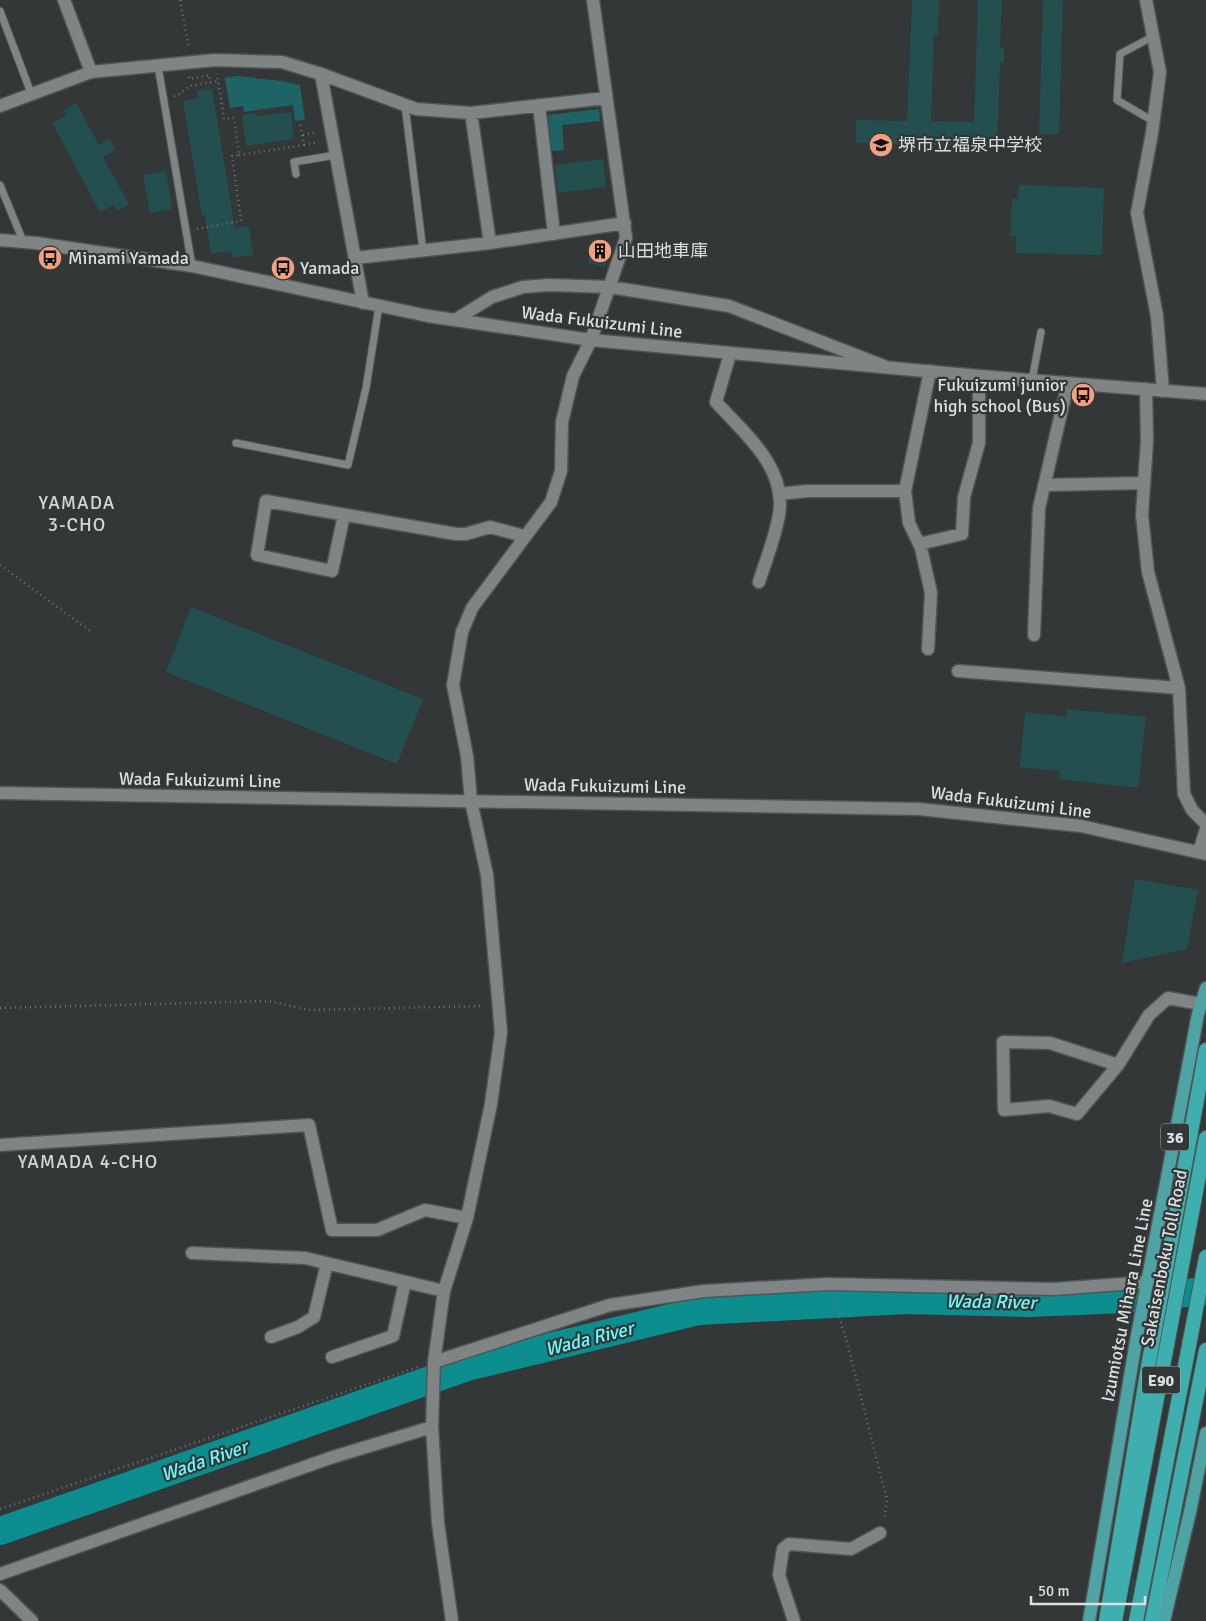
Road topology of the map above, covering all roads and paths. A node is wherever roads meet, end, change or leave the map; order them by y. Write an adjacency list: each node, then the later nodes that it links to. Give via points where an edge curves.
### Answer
1 (64, 0): 9 (street)
2 (180, 0): 7 (path)
3 (593, 0): 13 (street)
4 (1146, 0): 6 (street)
5 (0, 11): 11 (lane)
6 (1154, 36): 18 (street, via 1160,72); 18 (lane, via 1120,54 1117,100)
7 (191, 62): 8 (street); 10 (street, via 282,62)
8 (158, 66): 9 (street); 12 (lane)
9 (92, 72): 11 (street)
10 (321, 74): 14 (street); 23 (street)
11 (31, 93): 16 (street)
12 (164, 98): 22 (path, via 180,94 189,86 219,80 224,119 234,118); 27 (lane)
13 (606, 98): 15 (street); 26 (street)
14 (405, 105): 17 (street, via 416,109); 32 (lane)
15 (539, 105): 17 (street); 28 (street)
16 (0, 106)
17 (471, 113): 31 (street)
18 (1153, 121): 48 (street, via 1137,213 1157,316)
19 (300, 123): 21 (path)
20 (322, 141): 21 (path)
21 (304, 144): 22 (path)
22 (239, 155): 27 (path, via 232,156 241,221)
23 (336, 155): 24 (lane, via 294,162); 33 (street)
24 (296, 174)
25 (0, 185): 30 (lane)
26 (625, 224): 28 (street); 35 (street, via 626,238)
27 (187, 231): 34 (lane)
28 (554, 234): 31 (street)
29 (0, 240): 30 (street, Wada Fukuizumi Line)
30 (23, 241): 34 (street, Wada Fukuizumi Line)
31 (490, 243): 32 (street)
32 (423, 251): 33 (street)
33 (354, 258): 36 (street)
34 (192, 266): 36 (street, Wada Fukuizumi Line)
35 (610, 287): 38 (street, via 523,286 492,297); 40 (street); 42 (street, via 729,306)
36 (363, 303): 37 (street, Wada Fukuizumi Line)
37 (379, 306): 38 (street, Wada Fukuizumi Line); 50 (lane, via 366,388 348,466)
38 (455, 320): 40 (street, Wada Fukuizumi Line)
39 (1041, 332): 45 (lane)
40 (591, 340): 41 (street, Wada Fukuizumi Line); 56 (street, via 573,376 562,422 561,471 551,502)
41 (730, 354): 42 (street, Wada Fukuizumi Line); 54 (street, via 716,402 769,461 779,485)
42 (889, 367): 43 (street, Wada Fukuizumi Line)
43 (930, 371): 44 (street, Wada Fukuizumi Line); 53 (street)
44 (979, 376): 45 (street, Wada Fukuizumi Line); 57 (street, via 979,443 964,497 962,534)
45 (1032, 380): 46 (street, Wada Fukuizumi Line)
46 (1068, 383): 47 (street, Wada Fukuizumi Line); 52 (street)
47 (1146, 389): 48 (street, Wada Fukuizumi Line); 51 (street)
48 (1163, 391): 49 (street, Wada Fukuizumi Line)
49 (1206, 394)
50 (236, 443)
51 (1144, 483): 52 (street); 64 (street, via 1142,515 1148,572)
52 (1044, 485): 61 (street, via 1039,508)
53 (905, 491): 54 (street); 57 (street, via 909,523)
54 (779, 494): 59 (street, via 779,514)
55 (344, 515): 55 (street, via 332,571 257,555 266,501); 56 (street, via 456,534 490,527)
56 (524, 536): 66 (street, via 472,608 462,632 453,685 467,756)
57 (919, 544): 62 (street, via 931,593)
58 (0, 565): 60 (path)
59 (759, 582)
60 (93, 633)
61 (1034, 635)
62 (928, 650)
63 (958, 671): 64 (street)
64 (1179, 688): 67 (street, via 1184,794 1192,810)
65 (0, 793): 66 (street, Wada Fukuizumi Line)
66 (471, 801): 69 (street, Wada Fukuizumi Line, via 919,809 1081,826); 71 (street, via 487,875)
67 (1206, 824)
68 (1206, 829): 69 (street)
69 (1203, 853)
70 (1206, 988): 72 (main road, Izumiotsu Mihara Line Line / 36)
71 (498, 1004): 73 (path, via 308,1010 269,1001); 78 (street, via 499,1050)
72 (1201, 1004): 75 (street, via 1168,998 1149,1015); 84 (main road, Izumiotsu Mihara Line Line / 36)
73 (0, 1008)
74 (1206, 1050): 100 (highway, via 1147,1371)
75 (1118, 1065): 75 (street, via 1077,1114 1049,1106 1004,1110 1004,1042 1050,1043)
76 (1206, 1138): 101 (highway, Sakaisenboku Toll Road / E90)
77 (0, 1145): 78 (street, via 309,1125 332,1230 377,1230 425,1210)
78 (467, 1218): 85 (street)
79 (192, 1252): 81 (street, via 305,1258)
80 (1206, 1257): 102 (highway, E90)
81 (327, 1263): 82 (street); 86 (street, via 314,1317)
82 (405, 1282): 85 (street); 88 (street, via 392,1336)
83 (828, 1284): 84 (street, via 1054,1289); 89 (street, via 704,1291 610,1305); 93 (path, via 847,1342 887,1500)
84 (1147, 1284): 99 (main road, Izumiotsu Mihara Line Line / 36)
85 (444, 1291): 89 (street)
86 (271, 1337)
87 (1206, 1350): 103 (highway)
88 (332, 1357)
89 (435, 1367): 90 (street); 92 (path)
90 (432, 1427): 94 (street, via 333,1457); 97 (street, via 438,1523)
91 (1206, 1433): 104 (main road)
92 (0, 1509)
93 (880, 1533): 98 (street, via 851,1549 789,1544 783,1549 780,1575)
94 (0, 1574)
95 (0, 1590): 96 (street)
96 (32, 1621)
97 (452, 1621)
98 (794, 1621)
99 (1089, 1621)
100 (1106, 1621)
101 (1115, 1621)
102 (1136, 1621)
103 (1152, 1621)
104 (1164, 1621)

